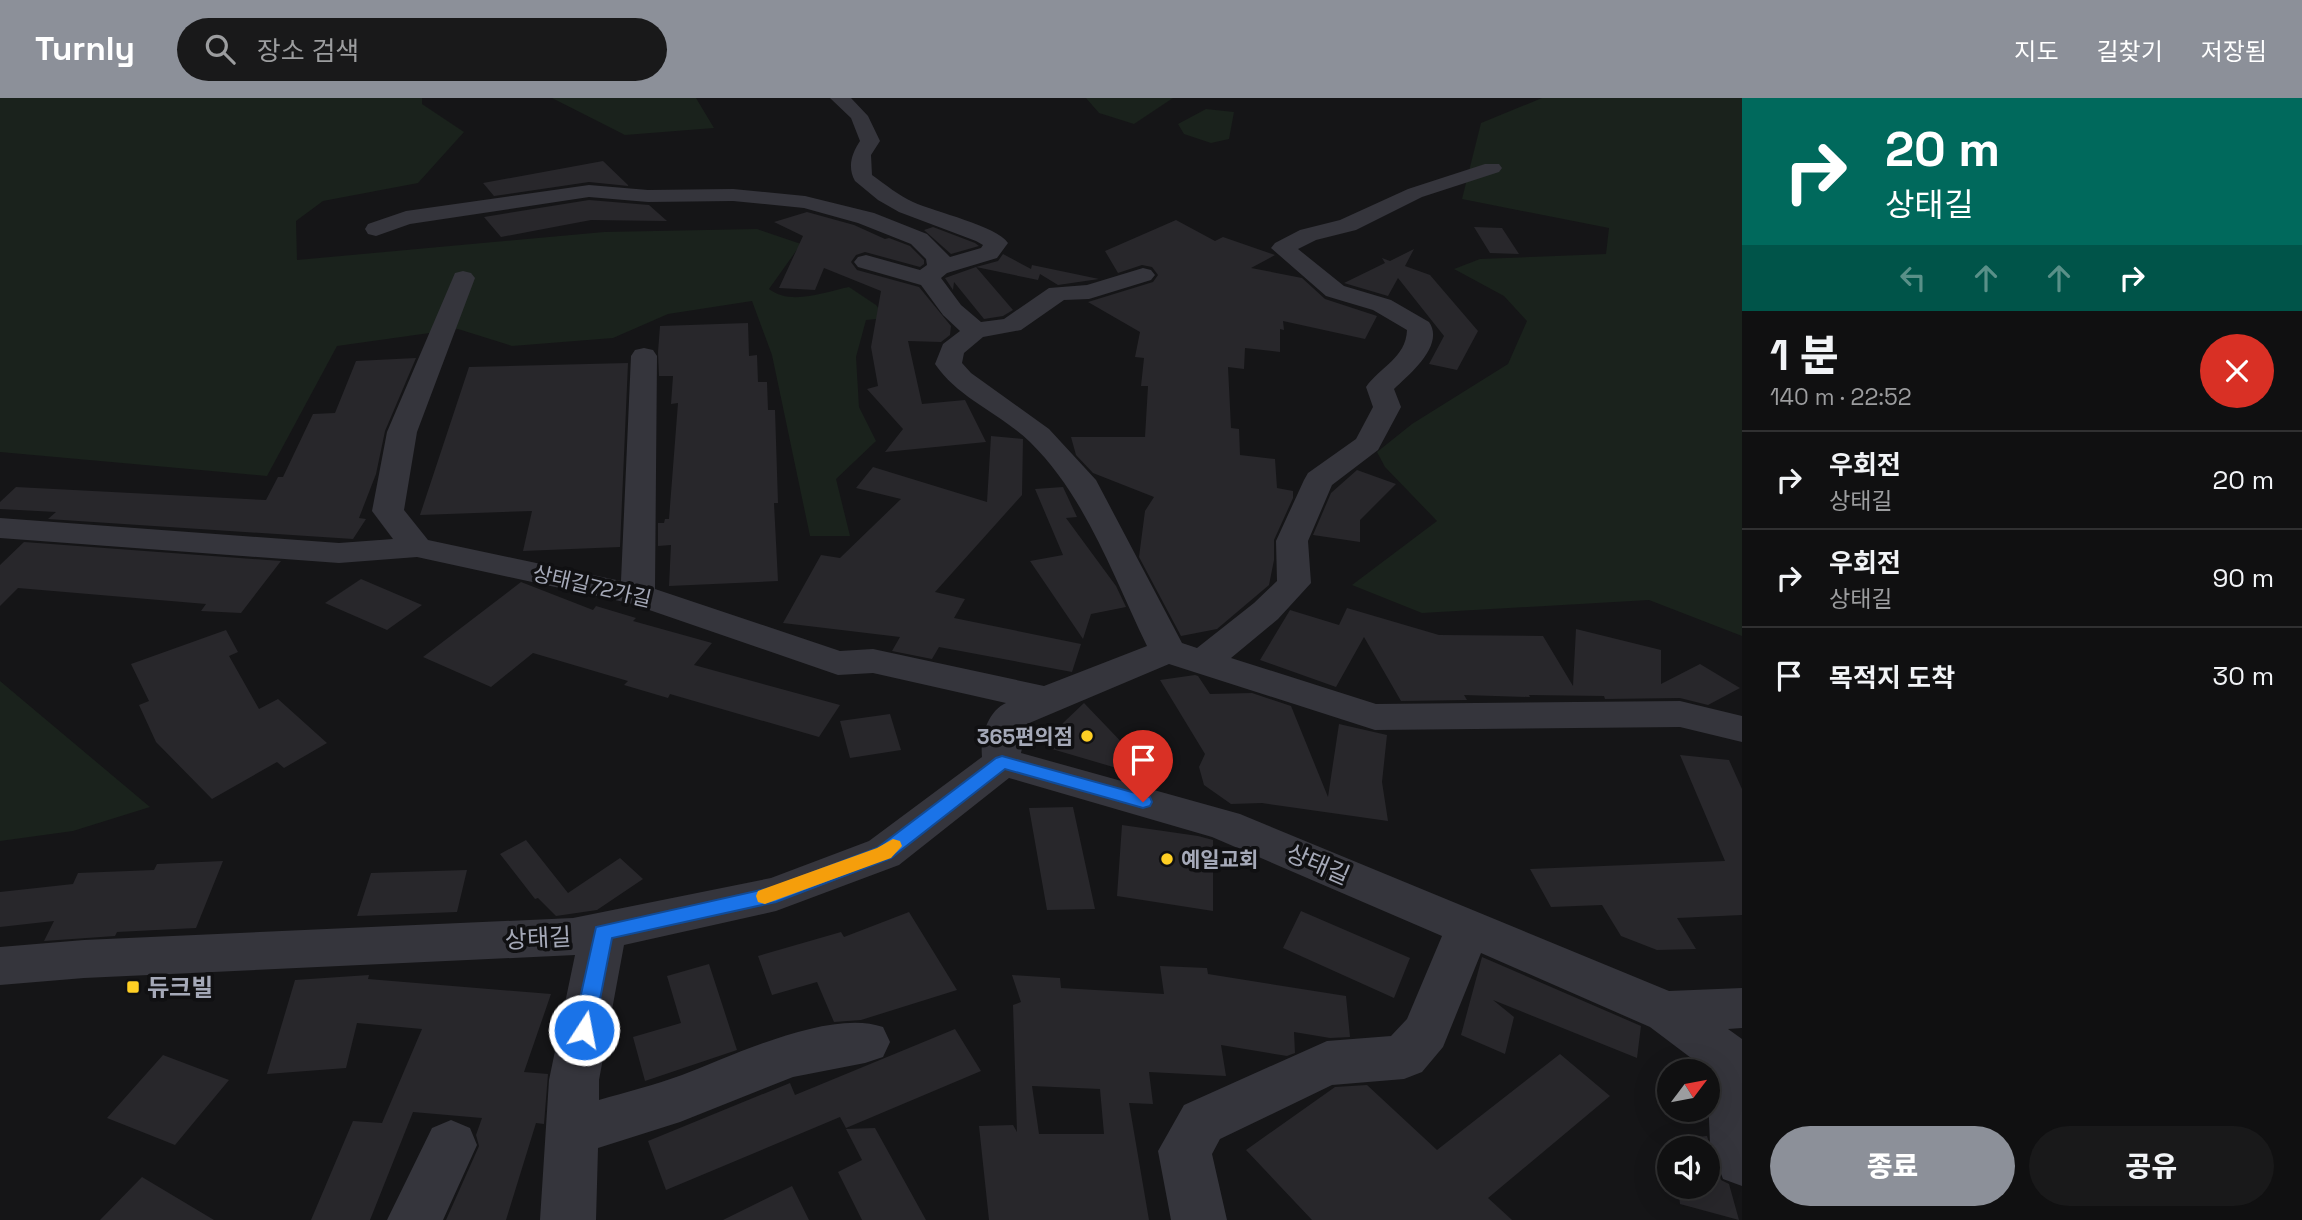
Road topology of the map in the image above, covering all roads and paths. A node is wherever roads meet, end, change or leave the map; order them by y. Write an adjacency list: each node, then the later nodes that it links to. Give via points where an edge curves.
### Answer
1 (839, 98): 5 (street, via 856,109 866,124 870,141 861,155 862,177 892,200 970,228 997,243 989,253)
2 (1492, 168): 13 (street, via 1415,193 1348,225 1308,235 1283,248 1335,291 1382,305 1420,327 1421,340 1408,361 1380,387 1387,407 1368,444 1319,480 1292,541 1294,583 1266,611)
3 (376, 229): 5 (street, via 406,218 589,191 733,195 804,202 866,218 919,239 938,257)
4 (866, 262): 5 (street)
5 (932, 273): 8 (street, via 930,280 952,310)
6 (1143, 275): 8 (street, via 1089,292 1059,293 1012,325)
7 (463, 278): 11 (street, via 402,432 388,511)
8 (975, 331): 13 (street, via 952,350 948,364 961,379 1039,435 1085,487)
9 (644, 356): 12 (street)
10 (0, 528): 11 (street, 상태길72가길, via 339,553)
11 (417, 547): 12 (street, 상태길72가길)
12 (638, 595): 14 (street, 상태길72가길, via 838,663 873,661)
13 (1185, 657): 14 (street); 15 (street, via 1375,717 1680,714)
14 (1047, 699): 16 (street, via 1009,717)
15 (1742, 729)
16 (1002, 762): 17 (street, 상태길, via 1225,825); 18 (street, 상태길, via 884,853 776,894)
17 (1468, 928): 21 (street, 상태길); 29 (street, via 1426,1031 1404,1057 1327,1063 1202,1122 1185,1151)
18 (603, 932): 19 (street, 상태길); 24 (street, via 574,1080)
19 (0, 966)
20 (1742, 1008): 21 (street, 상태길)
21 (1667, 1012): 23 (street)
22 (865, 1042): 24 (street, via 790,1056 680,1099)
23 (1737, 1062): 26 (street, via 1736,1144)
24 (571, 1132): 28 (street)
25 (451, 1145): 27 (street)
26 (1742, 1161)
27 (415, 1220)
28 (568, 1220)
29 (1199, 1220)

